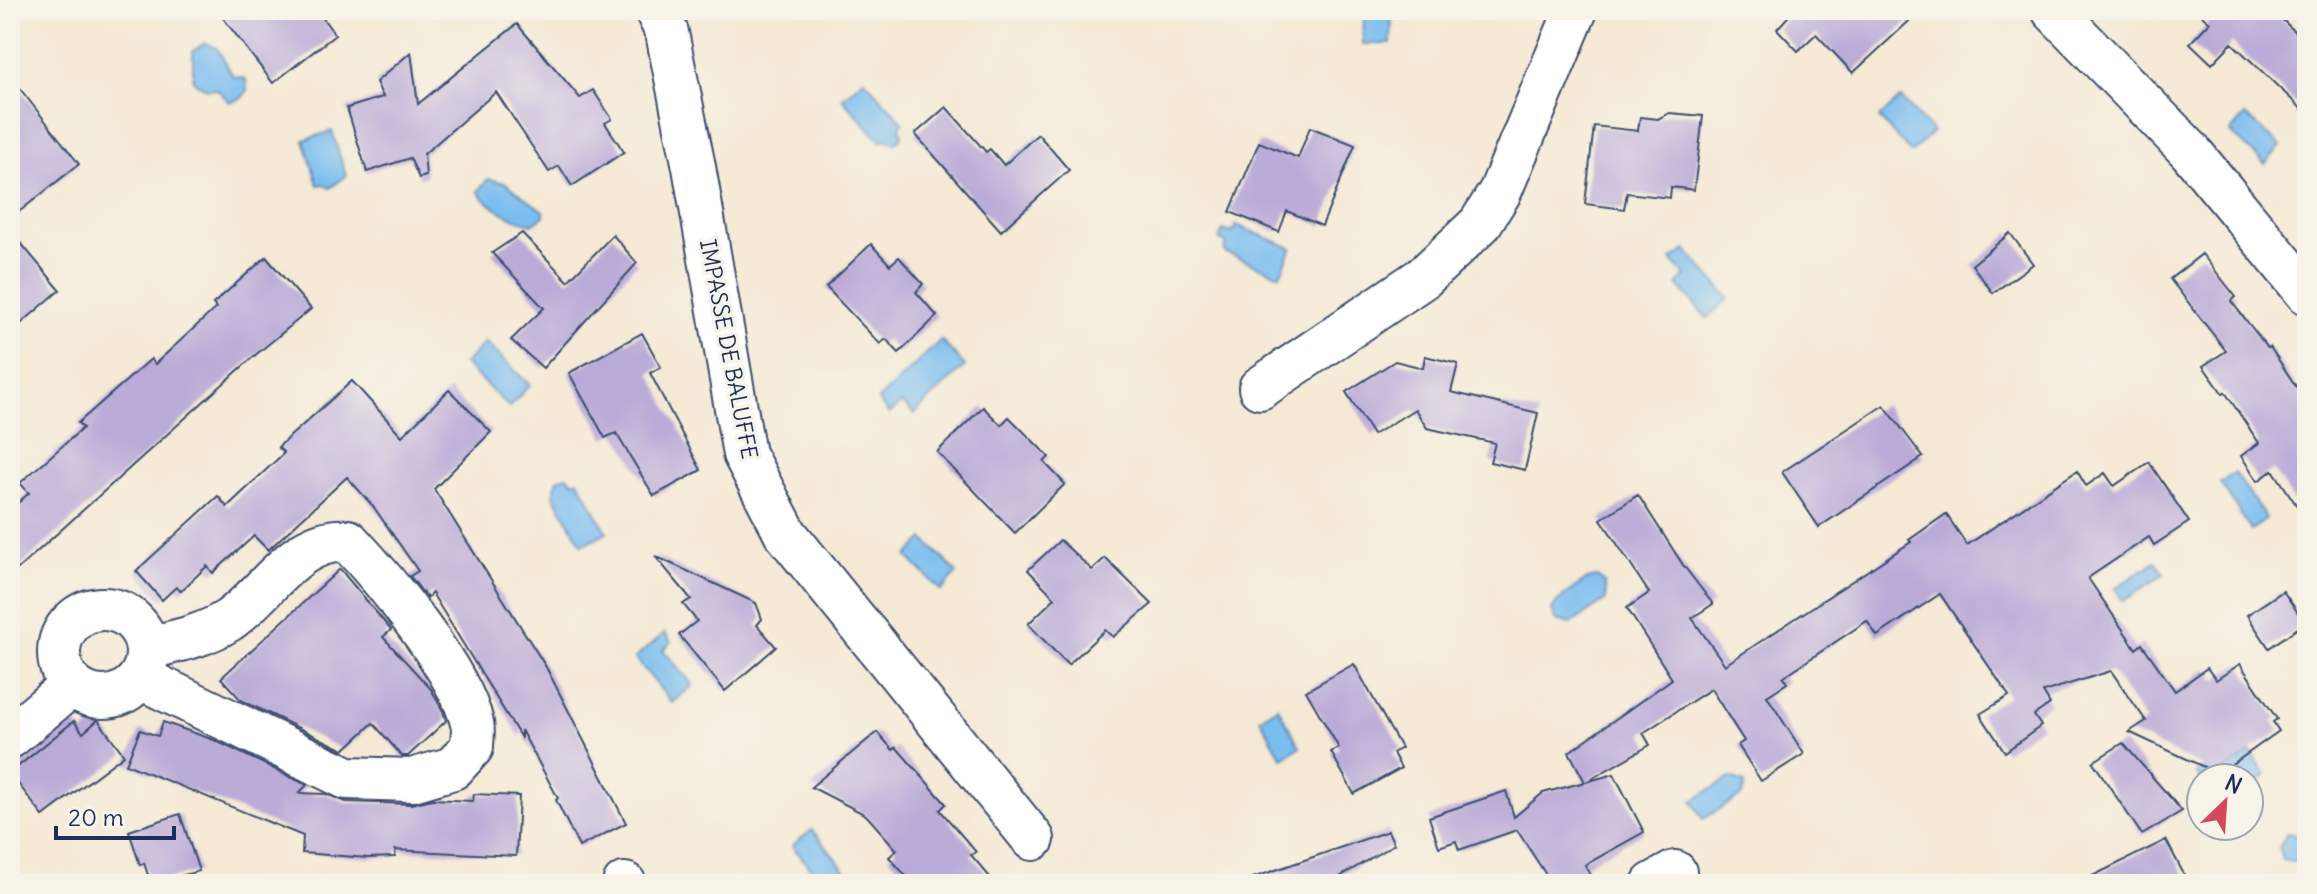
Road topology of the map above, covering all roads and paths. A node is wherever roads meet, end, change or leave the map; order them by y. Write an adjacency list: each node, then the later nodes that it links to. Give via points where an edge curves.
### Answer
1 (656, 10): 9 (street, IMPASSE DE BALUFFE, via 667,33 694,167 744,454 786,534)
2 (1576, 10): 5 (street, via 1500,192 1480,224 1424,277)
3 (2053, 10): 4 (street, via 2190,151)
4 (2307, 293)
5 (1260, 388)
6 (144, 663): 6 (street, via 347,778 412,780 453,768 472,747 472,723 455,684 389,584 348,541 306,549 231,619); 7 (street, via 125,693 110,698); 7 (street, via 144,636 127,615 112,610 85,613 73,621 59,645 59,661)
7 (72, 685): 8 (street)
8 (10, 737)
9 (1033, 839)

